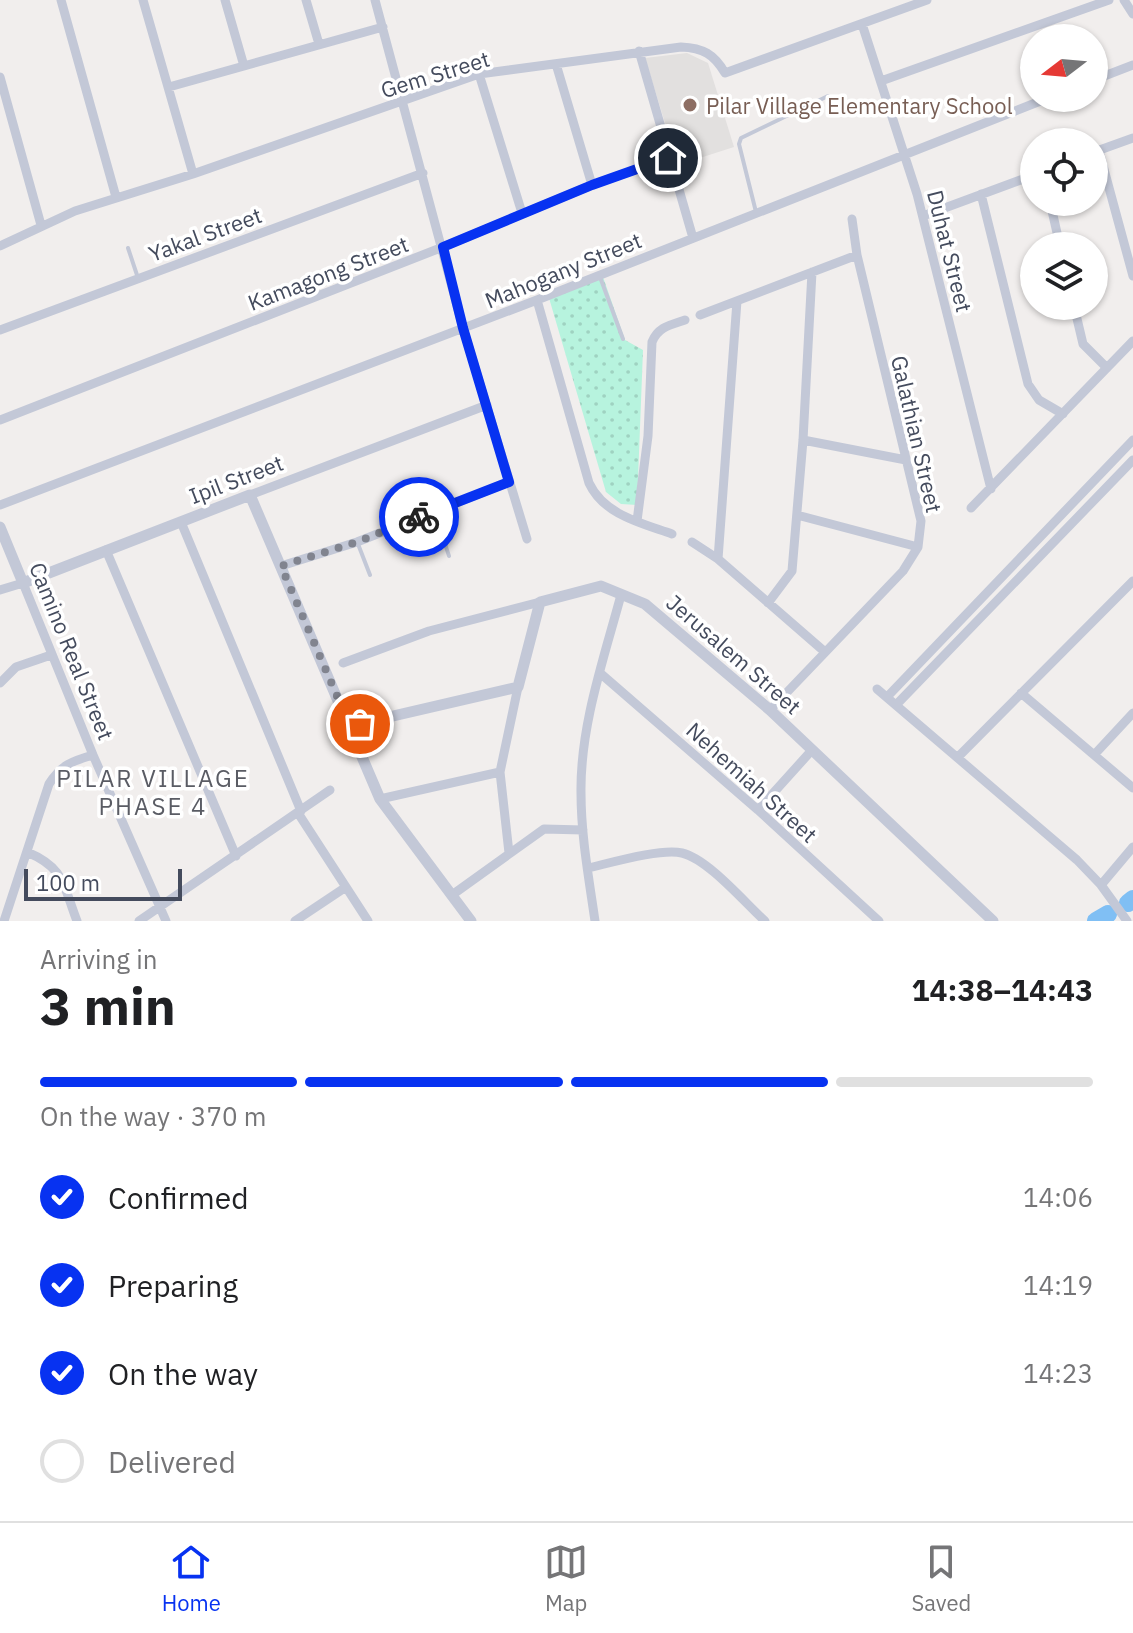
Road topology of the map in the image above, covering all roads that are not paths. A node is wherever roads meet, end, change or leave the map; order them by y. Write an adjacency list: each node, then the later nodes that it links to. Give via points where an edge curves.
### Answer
1 (61, 0): 35 (street)
2 (143, 0): 21 (street)
3 (225, 0): 16 (street)
4 (306, 0): 12 (street)
5 (375, 0): 11 (street)
6 (927, 0): 10 (street, Gem Street)
7 (1109, 0): 20 (street)
8 (1124, 0): 9 (street)
9 (1133, 14)
10 (862, 24): 13 (street, Gem Street, via 725,73 717,60 694,47); 20 (street, Duhat Street)
11 (383, 27): 12 (street); 23 (street)
12 (319, 44): 16 (street)
13 (639, 51): 14 (street, Gem Street); 28 (street)
14 (556, 64): 17 (street, Gem Street); 32 (street)
15 (1133, 65): 18 (street)
16 (244, 66): 21 (street)
17 (479, 74): 23 (street, Gem Street); 37 (street)
18 (1108, 75)
19 (0, 77): 40 (street)
20 (881, 81): 27 (street, Duhat Street)
21 (169, 87): 30 (street)
22 (828, 96): 36 (lane, via 741,138)
23 (404, 101): 29 (street); 30 (street, Gem Street)
24 (1020, 109): 27 (street, Mahogany Street)
25 (1133, 138): 26 (street)
26 (1108, 147)
27 (906, 154): 36 (street, Mahogany Street); 38 (street, Duhat Street)
28 (668, 158): 32 (street, Kamagong Street); 41 (street)
29 (423, 173): 43 (street); 49 (street, Yakal Street)
30 (193, 174): 35 (street, Gem Street)
31 (1020, 180): 34 (street)
32 (592, 185): 37 (street, Kamagong Street)
33 (1108, 192): 48 (street)
34 (981, 194): 38 (street); 61 (street, via 1028,384 1039,400)
35 (116, 197): 40 (street, Gem Street)
36 (756, 212): 41 (street, Mahogany Street)
37 (522, 213): 43 (street, Kamagong Street)
38 (923, 216): 68 (street, Duhat Street)
39 (852, 219): 45 (street, Galathian Street)
40 (41, 225): 42 (street, Gem Street)
41 (693, 238): 47 (street, Mahogany Street)
42 (0, 246)
43 (443, 247): 55 (street); 62 (street, Kamagong Street)
44 (128, 248): 49 (lane)
45 (857, 255): 46 (street); 65 (street, Galathian Street)
46 (812, 272): 51 (street); 63 (street)
47 (599, 275): 50 (street, Mahogany Street); 57 (lane)
48 (1133, 276)
49 (138, 278): 56 (street, Yakal Street)
50 (537, 300): 55 (street, Mahogany Street); 74 (street, via 589,483 602,504)
51 (737, 301): 52 (street); 84 (street)
52 (700, 315)
53 (685, 320): 74 (street, via 663,327 652,342)
54 (1077, 320): 59 (street, via 1083,344)
55 (463, 328): 60 (street); 70 (street, Mahogany Street)
56 (0, 330)
57 (623, 339)
58 (1133, 341): 59 (street)
59 (1107, 368): 61 (street)
60 (487, 405): 67 (street); 69 (street, Ipil Street)
61 (1063, 414): 68 (street)
62 (0, 420)
63 (803, 440): 65 (street); 73 (street)
64 (1133, 440): 101 (street)
65 (906, 460): 81 (street, Galathian Street, via 921,521)
66 (1133, 460): 102 (street)
67 (509, 482): 72 (street); 78 (street)
68 (991, 489): 71 (street)
69 (250, 495): 75 (street, Ipil Street); 85 (street)
70 (0, 505)
71 (971, 508)
72 (435, 511): 79 (street); 83 (lane)
73 (797, 515): 81 (street); 92 (street, via 792,571)
74 (637, 521): 77 (street)
75 (181, 522): 82 (street, Ipil Street); 115 (street)
76 (0, 527): 88 (street, Camino Real Street)
77 (672, 534)
78 (527, 539)
79 (357, 542): 85 (street); 86 (lane)
80 (692, 542): 84 (street)
81 (918, 547): 93 (street, Galathian Street, via 903,571)
82 (106, 550): 88 (street, Ipil Street); 120 (street)
83 (449, 556)
84 (718, 559): 92 (street)
85 (281, 566): 105 (street)
86 (370, 575)
87 (1133, 581): 100 (street)
88 (23, 583): 89 (street, Ipil Street); 94 (street, Camino Real Street)
89 (0, 590)
90 (621, 595): 91 (street, Jerusalem Street, via 601,586); 96 (street); 103 (street, Jerusalem Street, via 645,604)
91 (540, 602): 95 (street, Jerusalem Street, via 429,631); 98 (street)
92 (768, 603): 93 (street)
93 (825, 652): 103 (street, Galathian Street)
94 (51, 655): 97 (street, via 16,667); 107 (street, Camino Real Street)
95 (343, 663)
96 (600, 673): 114 (street, Nehemiah Street); 116 (street, via 584,749)
97 (0, 683)
98 (518, 687): 105 (street); 110 (street)
99 (877, 689): 101 (street)
100 (1021, 693): 108 (street); 109 (street)
101 (887, 697): 102 (street)
102 (896, 705): 109 (street)
103 (770, 710): 106 (street, Jerusalem Street)
104 (1133, 713): 108 (street)
105 (350, 726): 113 (street)
106 (812, 750): 114 (street); 126 (street, Jerusalem Street)
107 (93, 755): 118 (street, via 57,771); 125 (street, Camino Real Street)
108 (1094, 755): 111 (street)
109 (958, 757): 122 (street)
110 (500, 772): 113 (street); 119 (street)
111 (1133, 788)
112 (330, 790): 115 (street)
113 (380, 799): 124 (street)
114 (758, 810): 136 (street, Nehemiah Street)
115 (299, 812): 120 (street); 123 (street)
116 (583, 830): 119 (street, via 544,829); 121 (street)
117 (1133, 847): 122 (street)
118 (27, 852): 127 (street); 128 (street, via 58,870)
119 (509, 853): 124 (street)
120 (236, 856): 125 (street)
121 (588, 868): 134 (street); 135 (street, via 681,853 704,865)
122 (1101, 885): 137 (street)
123 (346, 887): 131 (street); 132 (street)
124 (452, 895): 133 (street)
125 (160, 907): 129 (street); 130 (street, Camino Real Street)
126 (987, 919)
127 (4, 921)
128 (77, 921)
129 (139, 921)
130 (166, 921)
131 (295, 921)
132 (368, 921)
133 (471, 921)
134 (595, 921)
135 (765, 921)
136 (879, 921)
137 (1127, 921)

